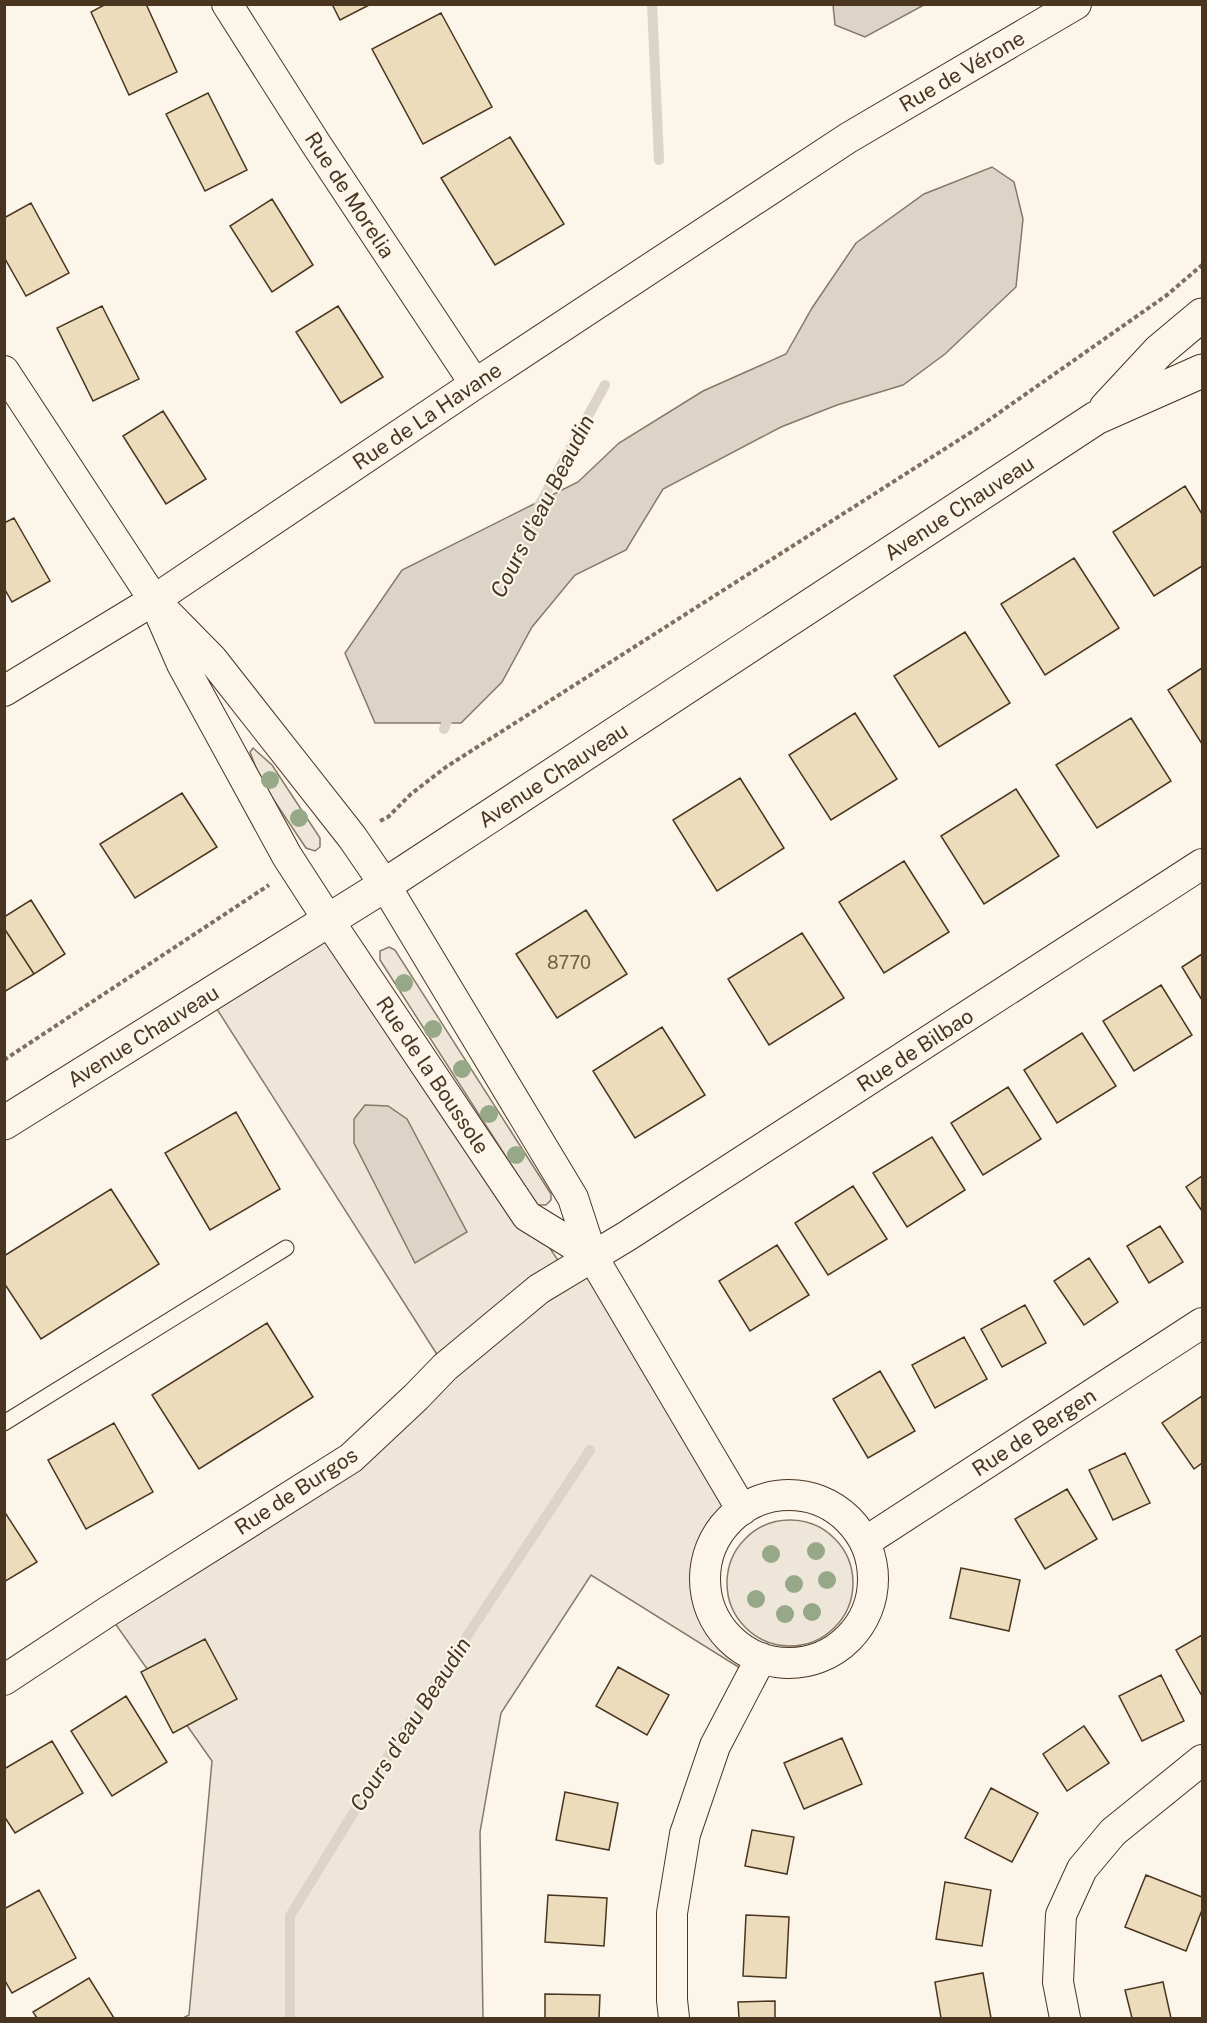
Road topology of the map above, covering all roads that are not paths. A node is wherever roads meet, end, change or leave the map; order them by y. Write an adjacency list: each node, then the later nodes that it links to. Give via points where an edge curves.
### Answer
1 (227, 4): 7 (street, Rue de Morelia)
2 (1076, 4): 3 (street, Rue de Vérone)
3 (848, 138): 7 (street, Rue de La Havane)
4 (1203, 315): 8 (main road, Avenue Chauveau, via 1159,351)
5 (4, 371): 9 (street)
6 (1203, 371): 8 (main road, Avenue Chauveau)
7 (475, 384): 9 (street, Rue de La Havane)
8 (1096, 418): 12 (main road, Avenue Chauveau)
9 (154, 600): 10 (street, Rue de La Havane); 12 (street, Rue de la Boussole, via 212,659); 13 (street, Rue de la Boussole, via 284,876)
10 (4, 691)
11 (1203, 864): 15 (street, Rue de Bilbao)
12 (385, 885): 13 (main road, Avenue Chauveau); 17 (street, Rue de la Boussole, via 573,1198)
13 (329, 921): 14 (main road, Avenue Chauveau); 17 (street, Rue de la Boussole, via 526,1216)
14 (4, 1124)
15 (627, 1236): 17 (street, Rue de Burgos)
16 (286, 1248): 19 (lane)
17 (592, 1256): 20 (street, Rue de la Boussole); 23 (street, Rue de Burgos, via 539,1289 462,1353 351,1458)
18 (1203, 1323): 21 (street, Rue de Bergen)
19 (4, 1423)
20 (742, 1510): 21 (street, via 773,1496 806,1496 848,1518); 22 (street, via 729,1520 711,1548 706,1588 711,1611 728,1636)
21 (865, 1542): 22 (street, via 873,1569 871,1599 863,1620 849,1639 835,1650 802,1662)
22 (761, 1658): 25 (street, via 715,1746 685,1834 672,1914)
23 (4, 1680)
24 (1203, 1760): 26 (street, via 1113,1832 1082,1869 1061,1915 1058,1982)
25 (674, 2019)
26 (1065, 2019)

